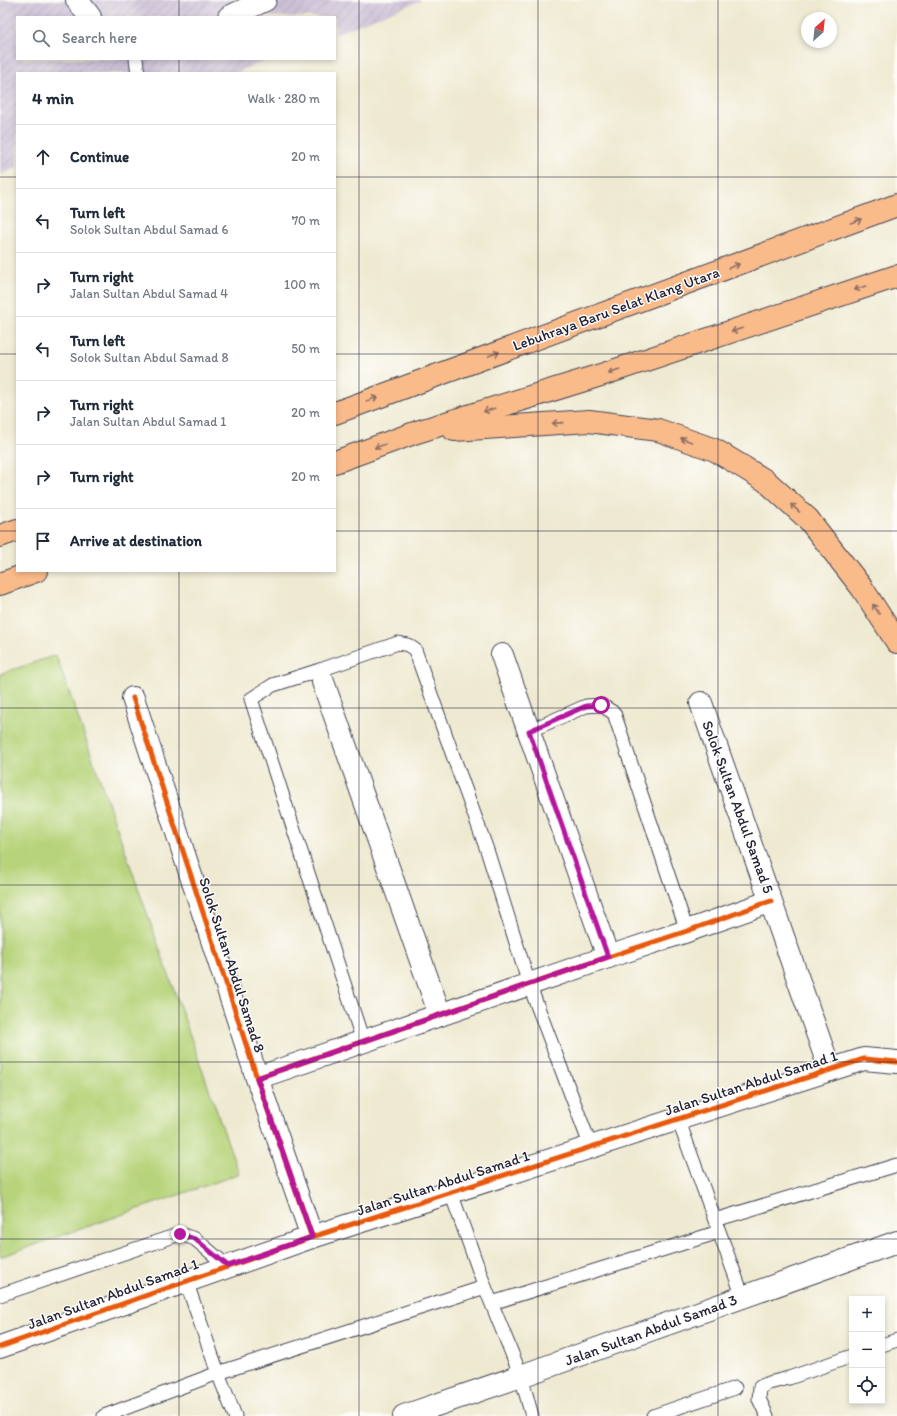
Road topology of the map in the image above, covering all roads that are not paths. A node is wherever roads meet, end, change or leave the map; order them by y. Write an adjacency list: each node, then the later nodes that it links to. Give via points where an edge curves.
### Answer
1 (77, 0): 3 (street)
2 (265, 0): 4 (street)
3 (89, 16)
4 (231, 16)
5 (136, 60): 6 (lane)
6 (138, 72)
7 (897, 205): 9 (highway, Lebuhraya Baru Selat Klang Utara, one-way to 7)
8 (897, 276): 10 (highway, one-way to 10, via 604,374)
9 (336, 413)
10 (417, 432): 11 (highway, one-way to 11); 16 (highway, one-way to 10, via 862,588 808,519 766,481 715,450 658,430 588,421)
11 (336, 462)
12 (16, 530): 13 (highway)
13 (0, 536)
14 (33, 572): 15 (highway)
15 (0, 584)
16 (897, 642)
17 (502, 655): 21 (street)
18 (322, 676): 25 (lane, via 398,643 415,650 487,850); 26 (street); 27 (lane, via 273,684 251,699)
19 (133, 698): 30 (street, Solok Sultan Abdul Samad 8)
20 (701, 703): 22 (street, Solok Sultan Abdul Samad 5)
21 (529, 731): 23 (lane, via 586,706 601,705 614,713); 24 (street)
22 (771, 901): 23 (street); 29 (street, Solok Sultan Abdul Samad 5)
23 (687, 931): 24 (street)
24 (608, 957): 25 (street)
25 (529, 984): 26 (street); 32 (lane)
26 (440, 1015): 27 (street)
27 (363, 1041): 30 (street)
28 (897, 1062): 29 (street, Jalan Sultan Abdul Samad 1, via 864,1059)
29 (830, 1070): 31 (street, Jalan Sultan Abdul Samad 1)
30 (257, 1078): 36 (street, Solok Sultan Abdul Samad 8)
31 (678, 1119): 32 (street, Jalan Sultan Abdul Samad 1); 35 (lane)
32 (591, 1147): 34 (street, Jalan Sultan Abdul Samad 1)
33 (897, 1165): 35 (lane)
34 (451, 1193): 36 (street, Jalan Sultan Abdul Samad 1); 40 (lane)
35 (717, 1226): 42 (lane); 43 (lane)
36 (312, 1237): 38 (street, Jalan Sultan Abdul Samad 1)
37 (897, 1242): 42 (street, Jalan Sultan Abdul Samad 3)
38 (228, 1266): 39 (street, Jalan Sultan Abdul Samad 1); 41 (lane, via 195,1239 180,1234)
39 (186, 1281): 46 (street, Jalan Sultan Abdul Samad 1); 48 (lane)
40 (485, 1287): 43 (lane); 48 (lane)
41 (0, 1295)
42 (744, 1297): 49 (street, Jalan Sultan Abdul Samad 3)
43 (492, 1303): 49 (lane)
44 (897, 1340): 45 (lane)
45 (885, 1344)
46 (0, 1347)
47 (849, 1357): 56 (lane, via 760,1387 759,1399)
48 (218, 1373): 51 (lane); 52 (lane)
49 (521, 1376): 53 (street, Jalan Sultan Abdul Samad 3); 54 (lane)
50 (735, 1388): 55 (lane)
51 (104, 1416)
52 (236, 1416)
53 (404, 1416)
54 (532, 1416)
55 (653, 1416)
56 (767, 1416)

